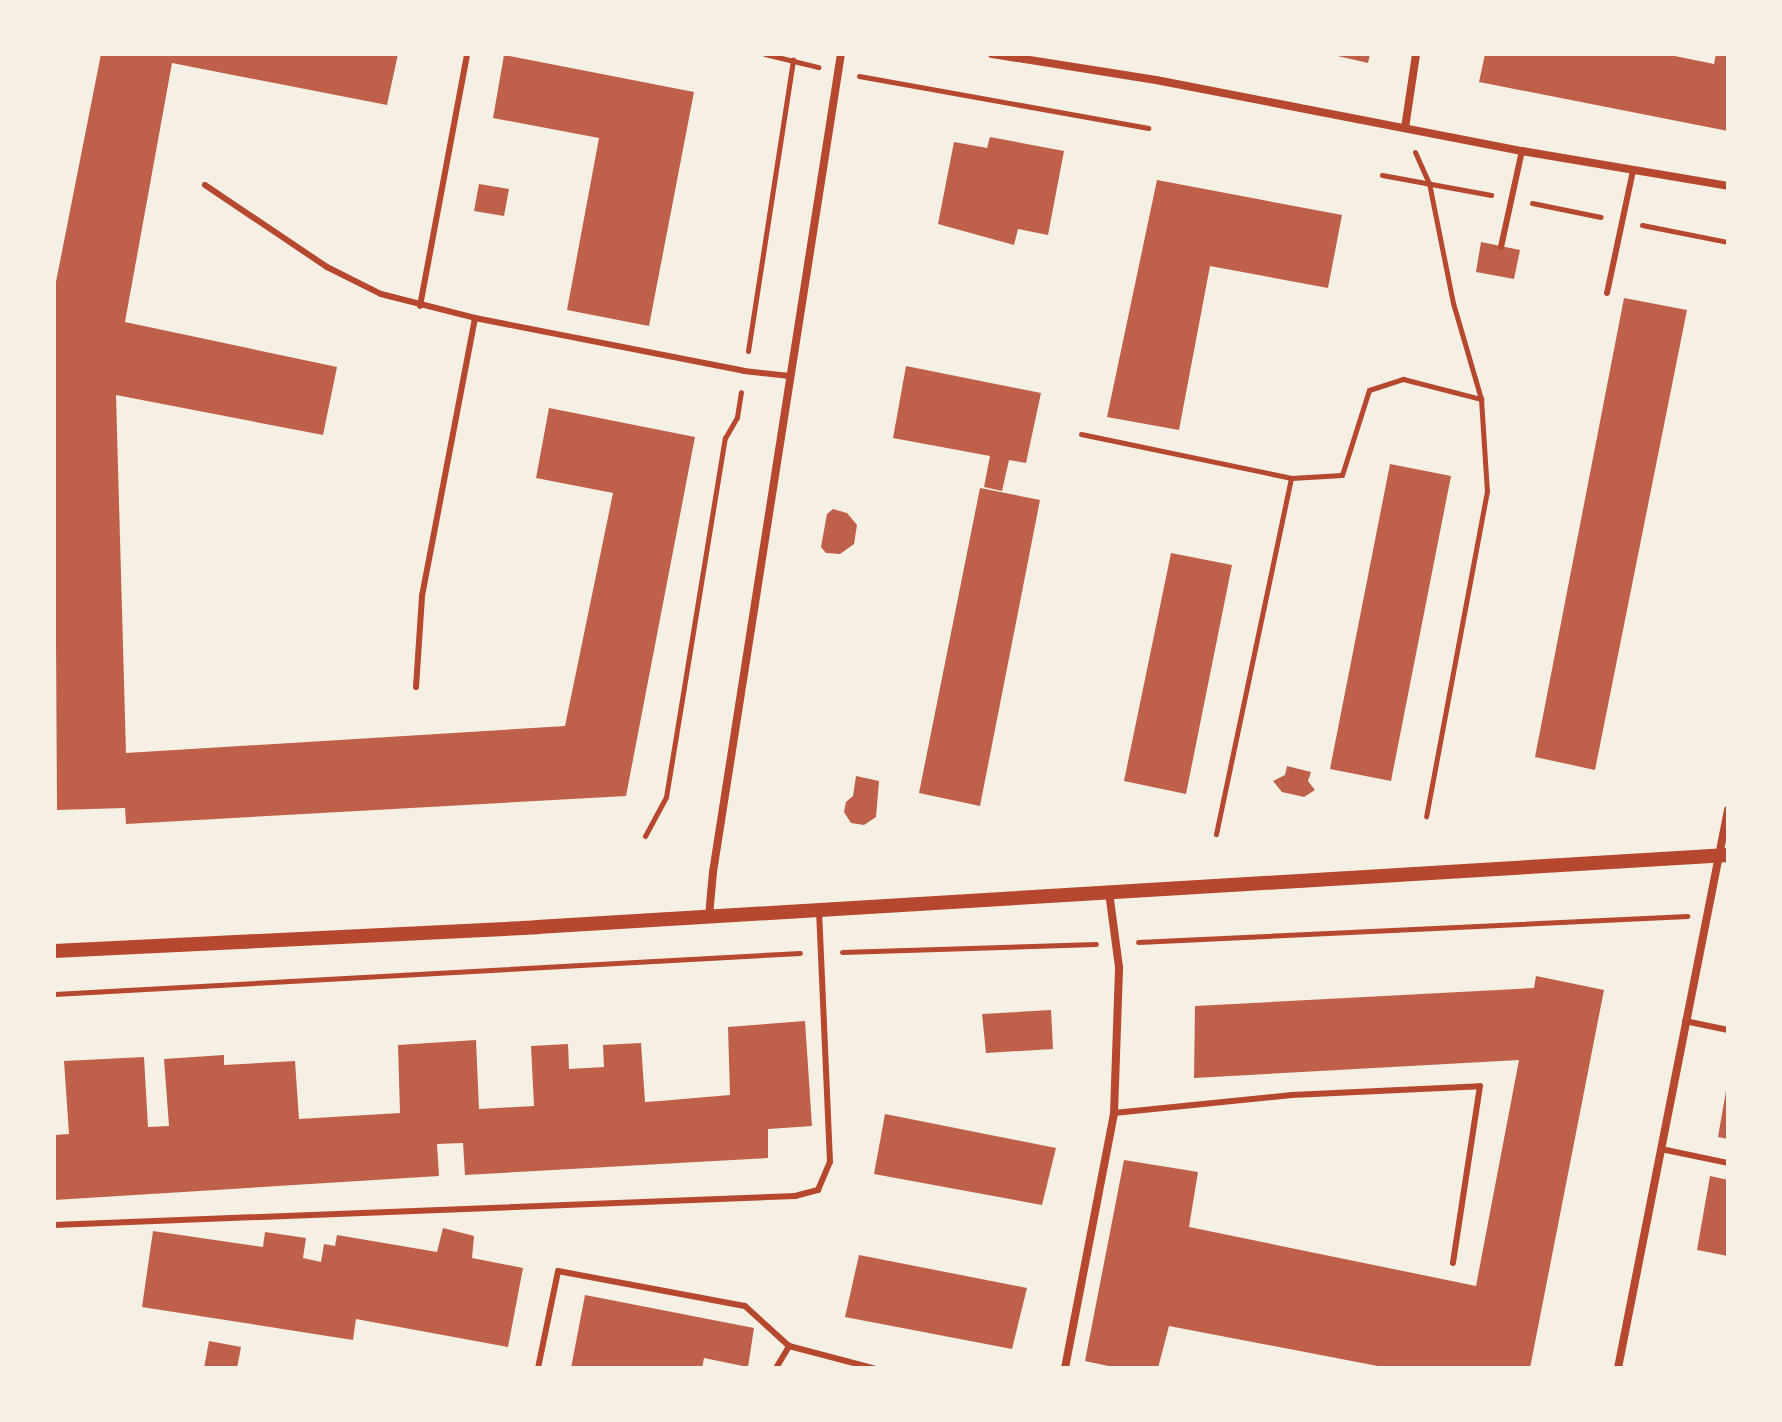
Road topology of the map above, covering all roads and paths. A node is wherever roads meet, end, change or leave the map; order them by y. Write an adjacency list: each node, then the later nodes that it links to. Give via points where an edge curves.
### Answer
1 (467, 54): 21 (lane)
2 (765, 54): 6 (path)
3 (841, 54): 7 (street)
4 (992, 54): 9 (street)
5 (1416, 54): 9 (street)
6 (793, 59): 7 (path); 23 (path)
7 (839, 73): 8 (path); 24 (street)
8 (1148, 128)
9 (1405, 128): 10 (street); 13 (path)
10 (1522, 151): 11 (street); 16 (lane)
11 (1633, 171): 15 (street); 17 (lane)
12 (1382, 175): 13 (path)
13 (1429, 183): 16 (path); 25 (path, via 1453,303)
14 (205, 185): 21 (lane, via 327,267 381,294)
15 (1728, 186)
16 (1511, 199): 17 (path); 19 (lane)
17 (1623, 221): 18 (path); 20 (lane)
18 (1728, 242)
19 (1501, 247)
20 (1607, 293)
21 (420, 306): 22 (lane)
22 (475, 318): 23 (lane); 28 (lane, via 422,596)
23 (744, 371): 24 (lane); 32 (path, via 737,417 725,438 666,797)
24 (790, 376): 37 (street)
25 (1481, 399): 27 (path, via 1403,379 1369,390 1342,475); 30 (path, via 1487,491)
26 (1081, 434): 27 (path)
27 (1291, 478): 31 (path)
28 (416, 687)
29 (1728, 810): 33 (street)
30 (1426, 816)
31 (1216, 834)
32 (645, 836)
33 (1724, 855): 34 (street); 36 (street)
34 (1109, 891): 35 (street); 38 (street)
35 (819, 908): 37 (street); 40 (lane)
36 (1708, 915): 38 (path); 42 (street)
37 (709, 916): 39 (street)
38 (1117, 943): 40 (path); 44 (street)
39 (54, 951)
40 (821, 953): 41 (path); 47 (lane, via 830,1162 818,1190 795,1196)
41 (54, 994)
42 (1685, 1021): 43 (lane); 45 (street)
43 (1728, 1030)
44 (1114, 1113): 48 (lane, via 1292,1095 1480,1086); 53 (street)
45 (1661, 1149): 46 (lane); 54 (street)
46 (1728, 1163)
47 (54, 1225)
48 (1453, 1263)
49 (789, 1346): 50 (lane, via 745,1306 558,1271); 51 (lane); 52 (lane)
50 (538, 1368)
51 (776, 1368)
52 (873, 1368)
53 (1065, 1368)
54 (1618, 1368)

